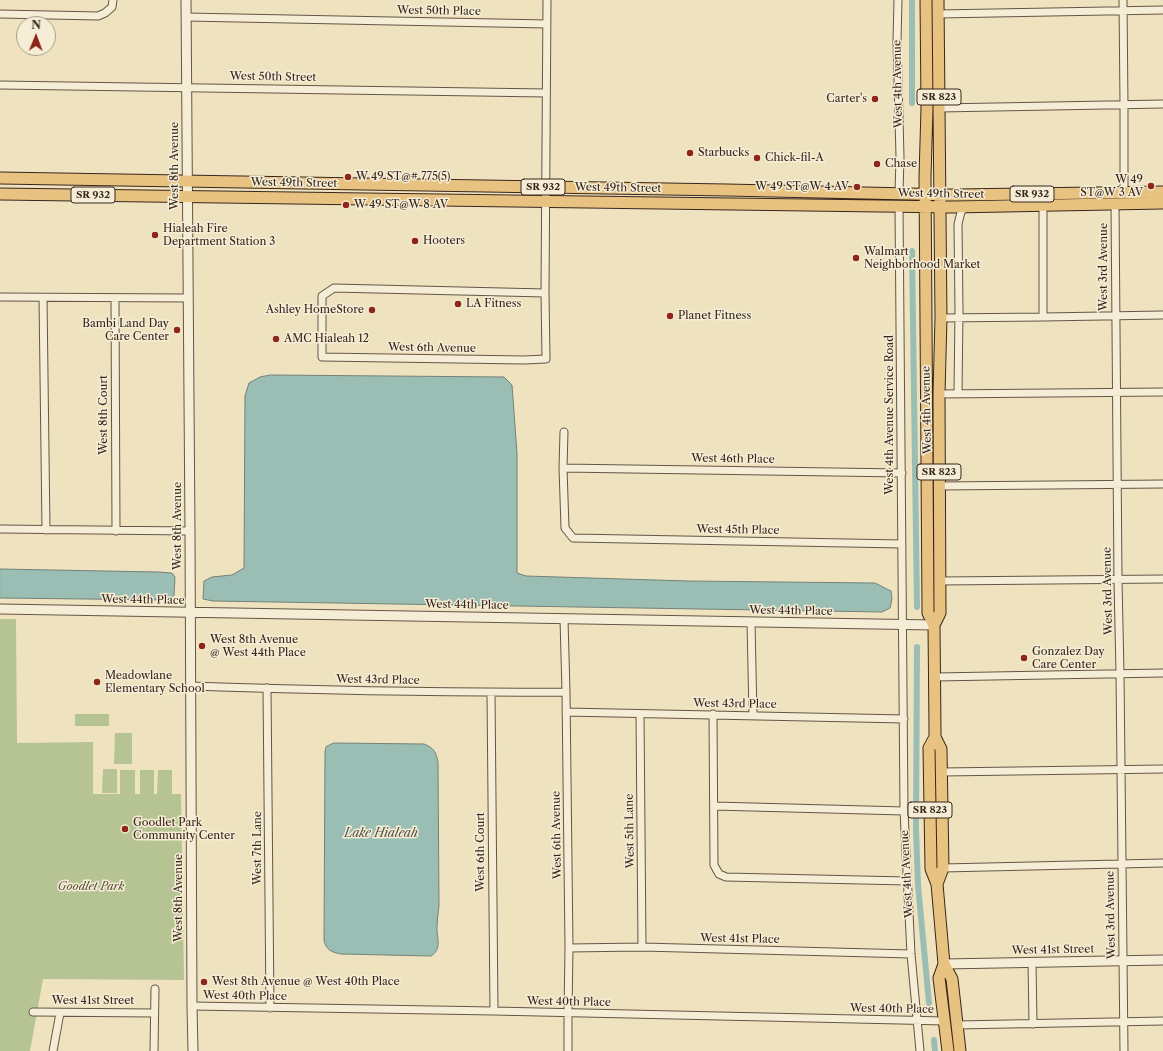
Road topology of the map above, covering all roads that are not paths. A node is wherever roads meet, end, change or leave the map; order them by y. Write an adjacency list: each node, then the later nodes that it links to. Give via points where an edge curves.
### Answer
1 (113, 0): 11 (street, via 112,8 98,16)
2 (186, 0): 13 (street, West 8th Avenue)
3 (547, 0): 14 (street, West 6th Avenue)
4 (898, 0): 29 (street, West 4th Avenue)
5 (926, 0): 31 (main road, SR 823)
6 (931, 0): 12 (main road)
7 (938, 0): 12 (main road, SR 823)
8 (1123, 0): 9 (street)
9 (1123, 10): 10 (street); 12 (street); 19 (street)
10 (1163, 10)
11 (0, 14)
12 (938, 14): 20 (main road, SR 823)
13 (186, 17): 14 (street, West 50th Place); 16 (street, West 8th Avenue)
14 (547, 24): 17 (street, West 6th Avenue)
15 (0, 85): 16 (street, West 50th Street)
16 (187, 87): 17 (street, West 50th Street); 23 (street, West 8th Avenue)
17 (546, 93): 26 (street, West 6th Avenue)
18 (1163, 104): 19 (street)
19 (1124, 105): 20 (street); 27 (street)
20 (939, 108): 32 (main road, SR 823)
21 (0, 178): 22 (main road, West 49th Street / SR 932)
22 (124, 180): 23 (main road, West 49th Street / SR 932); 33 (main road, via 87,184)
23 (187, 182): 24 (main road, West 49th Street / SR 932); 34 (street, West 8th Avenue)
24 (374, 185): 25 (main road, West 49th Street / SR 932); 35 (main road, via 362,194)
25 (415, 185): 26 (main road, West 49th Street / SR 932); 36 (main road, via 381,189)
26 (545, 188): 29 (main road, West 49th Street / SR 932); 37 (street, West 6th Avenue)
27 (1124, 192): 28 (main road, West 49th Street / SR 932); 32 (main road, West 49th Street / SR 932); 38 (main road); 40 (main road, via 1116,199)
28 (1163, 192)
29 (899, 193): 31 (main road, West 49th Street / SR 932)
30 (0, 194): 33 (main road, West 49th Street / SR 932)
31 (925, 194): 32 (main road, West 49th Street / SR 932); 44 (main road, West 4th Avenue / SR 823)
32 (940, 194): 46 (main road, West 4th Avenue / SR 823)
33 (78, 195): 34 (main road, West 49th Street / SR 932)
34 (187, 197): 35 (main road, West 49th Street / SR 932); 51 (street, West 8th Avenue)
35 (333, 199): 36 (main road, West 49th Street / SR 932)
36 (374, 199): 37 (main road, West 49th Street / SR 932)
37 (545, 202): 43 (main road, West 49th Street / SR 932); 47 (street, West 6th Avenue)
38 (1140, 203): 39 (main road, West 49th Street / SR 932); 41 (main road, West 49th Street / SR 932)
39 (1163, 203)
40 (1102, 204): 41 (main road, West 49th Street / SR 932); 42 (main road, West 49th Street / SR 932)
41 (1115, 204): 53 (street, West 3rd Avenue)
42 (1043, 205): 45 (main road, West 49th Street / SR 932); 54 (street)
43 (899, 206): 44 (main road, West 49th Street / SR 932); 65 (street, West 4th Avenue Service Road)
44 (925, 206): 46 (main road, West 49th Street / SR 932); 57 (main road, West 4th Avenue / SR 823)
45 (965, 206): 46 (main road, West 49th Street / SR 932); 56 (street, via 958,224)
46 (940, 207): 55 (main road, West 4th Avenue / SR 823)
47 (545, 293): 47 (street, West 6th Avenue, via 546,359 322,357 322,296 334,288)
48 (0, 297): 49 (street)
49 (43, 298): 50 (street); 70 (street)
50 (115, 298): 51 (street); 71 (street, West 8th Court)
51 (188, 298): 72 (street, West 8th Avenue)
52 (1163, 315): 53 (street)
53 (1115, 316): 54 (street); 59 (street, West 3rd Avenue)
54 (1043, 317): 56 (street)
55 (941, 318): 56 (street); 60 (main road, West 4th Avenue / SR 823)
56 (959, 318): 61 (street)
57 (926, 378): 60 (main road, via 933,391); 64 (main road, West 4th Avenue / SR 823)
58 (1163, 392): 59 (street)
59 (1116, 393): 61 (street); 67 (street, West 3rd Avenue)
60 (939, 394): 61 (street); 68 (main road, West 4th Avenue / SR 823)
61 (958, 394)
62 (564, 432): 63 (street)
63 (563, 468): 65 (street, West 46th Place); 73 (street, West 45th Place, via 565,528 573,538)
64 (927, 472): 68 (main road, via 934,484); 82 (main road, West 4th Avenue / SR 823, via 928,613)
65 (902, 473): 73 (street, West 4th Avenue Service Road)
66 (1163, 484): 67 (street)
67 (1117, 485): 68 (street); 75 (street, West 3rd Avenue)
68 (939, 486): 76 (main road, West 4th Avenue / SR 823)
69 (0, 529): 70 (street)
70 (46, 530): 71 (street)
71 (116, 531): 72 (street)
72 (190, 532): 78 (street, West 8th Avenue)
73 (902, 544): 81 (street, West 4th Avenue Service Road)
74 (1163, 579): 75 (street)
75 (1118, 580): 76 (street); 83 (street, West 3rd Avenue)
76 (940, 581): 82 (main road, West 4th Avenue / SR 823, via 940,613)
77 (0, 609): 78 (street, West 44th Place)
78 (190, 613): 79 (street, West 44th Place); 86 (street, West 8th Avenue)
79 (564, 619): 80 (street, West 44th Place); 88 (street, West 6th Avenue)
80 (751, 622): 81 (street, West 44th Place); 93 (street)
81 (903, 625): 82 (street, West 44th Place); 94 (street, West 4th Avenue)
82 (934, 625): 85 (main road, West 4th Avenue / SR 823)
83 (1120, 673): 84 (street); 85 (street); 96 (street, West 3rd Avenue)
84 (1163, 673)
85 (935, 677): 95 (main road, West 4th Avenue / SR 823)
86 (190, 686): 87 (street, West 43rd Place); 114 (street, West 8th Avenue)
87 (267, 688): 89 (street, West 43rd Place); 115 (street, West 7th Lane)
88 (566, 692): 89 (street, West 43rd Place); 90 (street, West 6th Avenue)
89 (491, 693): 116 (street, West 6th Court)
90 (566, 712): 91 (street, West 43rd Place); 107 (street, West 6th Avenue)
91 (640, 714): 92 (street, West 43rd Place); 106 (street, West 5th Lane)
92 (713, 714): 93 (street, West 43rd Place); 99 (street)
93 (753, 715): 94 (street, West 43rd Place)
94 (904, 719): 100 (street, West 4th Avenue)
95 (935, 737): 98 (main road, West 4th Avenue / SR 823, via 941,749); 105 (main road, West 4th Avenue / SR 823, via 930,748 930,849 931,869)
96 (1121, 769): 97 (street); 98 (street); 102 (street, West 3rd Avenue)
97 (1163, 769)
98 (942, 772): 103 (main road, West 4th Avenue / SR 823)
99 (714, 806): 100 (street); 104 (street, via 714,865 719,874 726,877)
100 (904, 811): 104 (street, West 4th Avenue)
101 (1163, 863): 102 (street)
102 (1122, 864): 103 (street); 109 (street, West 3rd Avenue)
103 (943, 868): 105 (main road, West 4th Avenue / SR 823)
104 (907, 881): 108 (street, West 4th Avenue)
105 (937, 884): 112 (main road, West 4th Avenue / SR 823)
106 (642, 947): 107 (street, West 41st Place); 108 (street, West 41st Place)
107 (569, 948): 120 (street, West 6th Avenue)
108 (910, 954): 121 (street, West 4th Avenue)
109 (1123, 960): 110 (street, West 41st Street); 111 (street, West 41st Street); 124 (street, West 3rd Avenue)
110 (1163, 960)
111 (1032, 962): 112 (street, West 41st Street); 125 (street)
112 (944, 964): 122 (main road, West 4th Avenue / SR 823, via 939,978); 126 (main road, West 4th Avenue / SR 823, via 951,976)
113 (155, 989): 119 (street)
114 (192, 1006): 115 (street, West 40th Place); 129 (street, West 8th Avenue)
115 (270, 1008): 116 (street, West 40th Place)
116 (494, 1011): 120 (street, West 40th Place)
117 (33, 1012): 118 (street, West 41st Street)
118 (60, 1013): 119 (street, West 41st Street); 127 (street)
119 (154, 1013): 128 (street)
120 (568, 1013): 121 (street, West 40th Place); 130 (street, West 6th Avenue)
121 (917, 1021): 122 (street, West 40th Place); 131 (street, West 4th Avenue)
122 (945, 1021): 132 (main road, West 4th Avenue / SR 823)
123 (1163, 1021): 124 (street)
124 (1123, 1022): 125 (street); 134 (street, West 3rd Avenue)
125 (1033, 1024): 126 (street)
126 (957, 1025): 133 (main road, West 4th Avenue / SR 823)
127 (53, 1051)
128 (154, 1051)
129 (193, 1051)
130 (568, 1051)
131 (920, 1051)
132 (948, 1051)
133 (960, 1051)
134 (1124, 1051)

